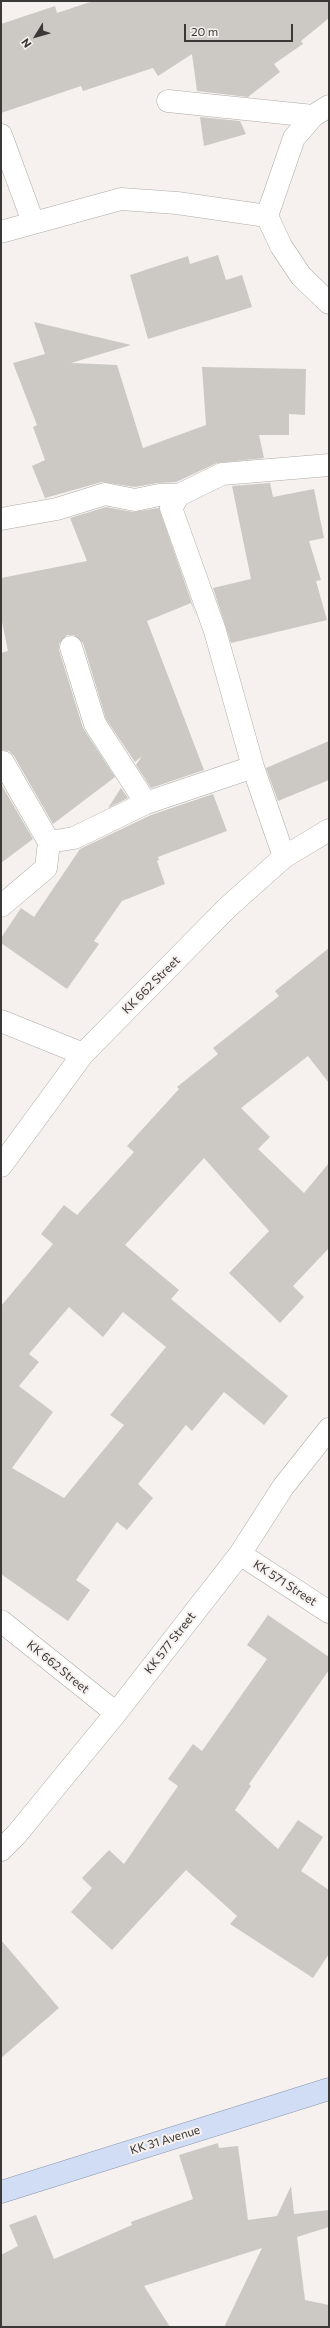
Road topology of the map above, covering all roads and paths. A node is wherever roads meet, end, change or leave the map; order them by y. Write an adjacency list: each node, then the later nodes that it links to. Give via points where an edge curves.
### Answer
1 (168, 101): 2 (street)
2 (321, 111): 4 (street, via 294,138)
3 (1, 135): 5 (street)
4 (268, 216): 5 (street, via 177,203 121,199); 7 (street, via 282,246 301,276)
5 (33, 222): 6 (street)
6 (1, 232)
7 (329, 303)
8 (329, 465): 9 (street, via 222,474)
9 (179, 495): 10 (street, via 159,495 135,500 105,494 57,509); 13 (street, via 171,508 215,631)
10 (1, 519)
11 (71, 647): 14 (street, via 95,724)
12 (3, 762): 16 (street)
13 (252, 767): 14 (street); 17 (street)
14 (146, 803): 16 (street, via 74,838)
15 (329, 830): 17 (street, KK 662 Street)
16 (49, 842): 18 (street, via 46,868)
17 (284, 857): 20 (street, KK 662 Street, via 228,907)
18 (1, 906)
19 (1, 1021): 20 (street)
20 (83, 1054): 21 (street, KK 662 Street)
21 (1, 1166)
22 (329, 1429): 23 (street, KK 577 Street, via 283,1487)
23 (240, 1554): 24 (street, KK 571 Street); 26 (street, KK 577 Street)
24 (329, 1612)
25 (1, 1621): 26 (street, KK 662 Street)
26 (116, 1713): 27 (street, KK 577 Street)
27 (1, 1850)
28 (329, 2089): 29 (main road, KK 31 Avenue)
29 (1, 2192)

